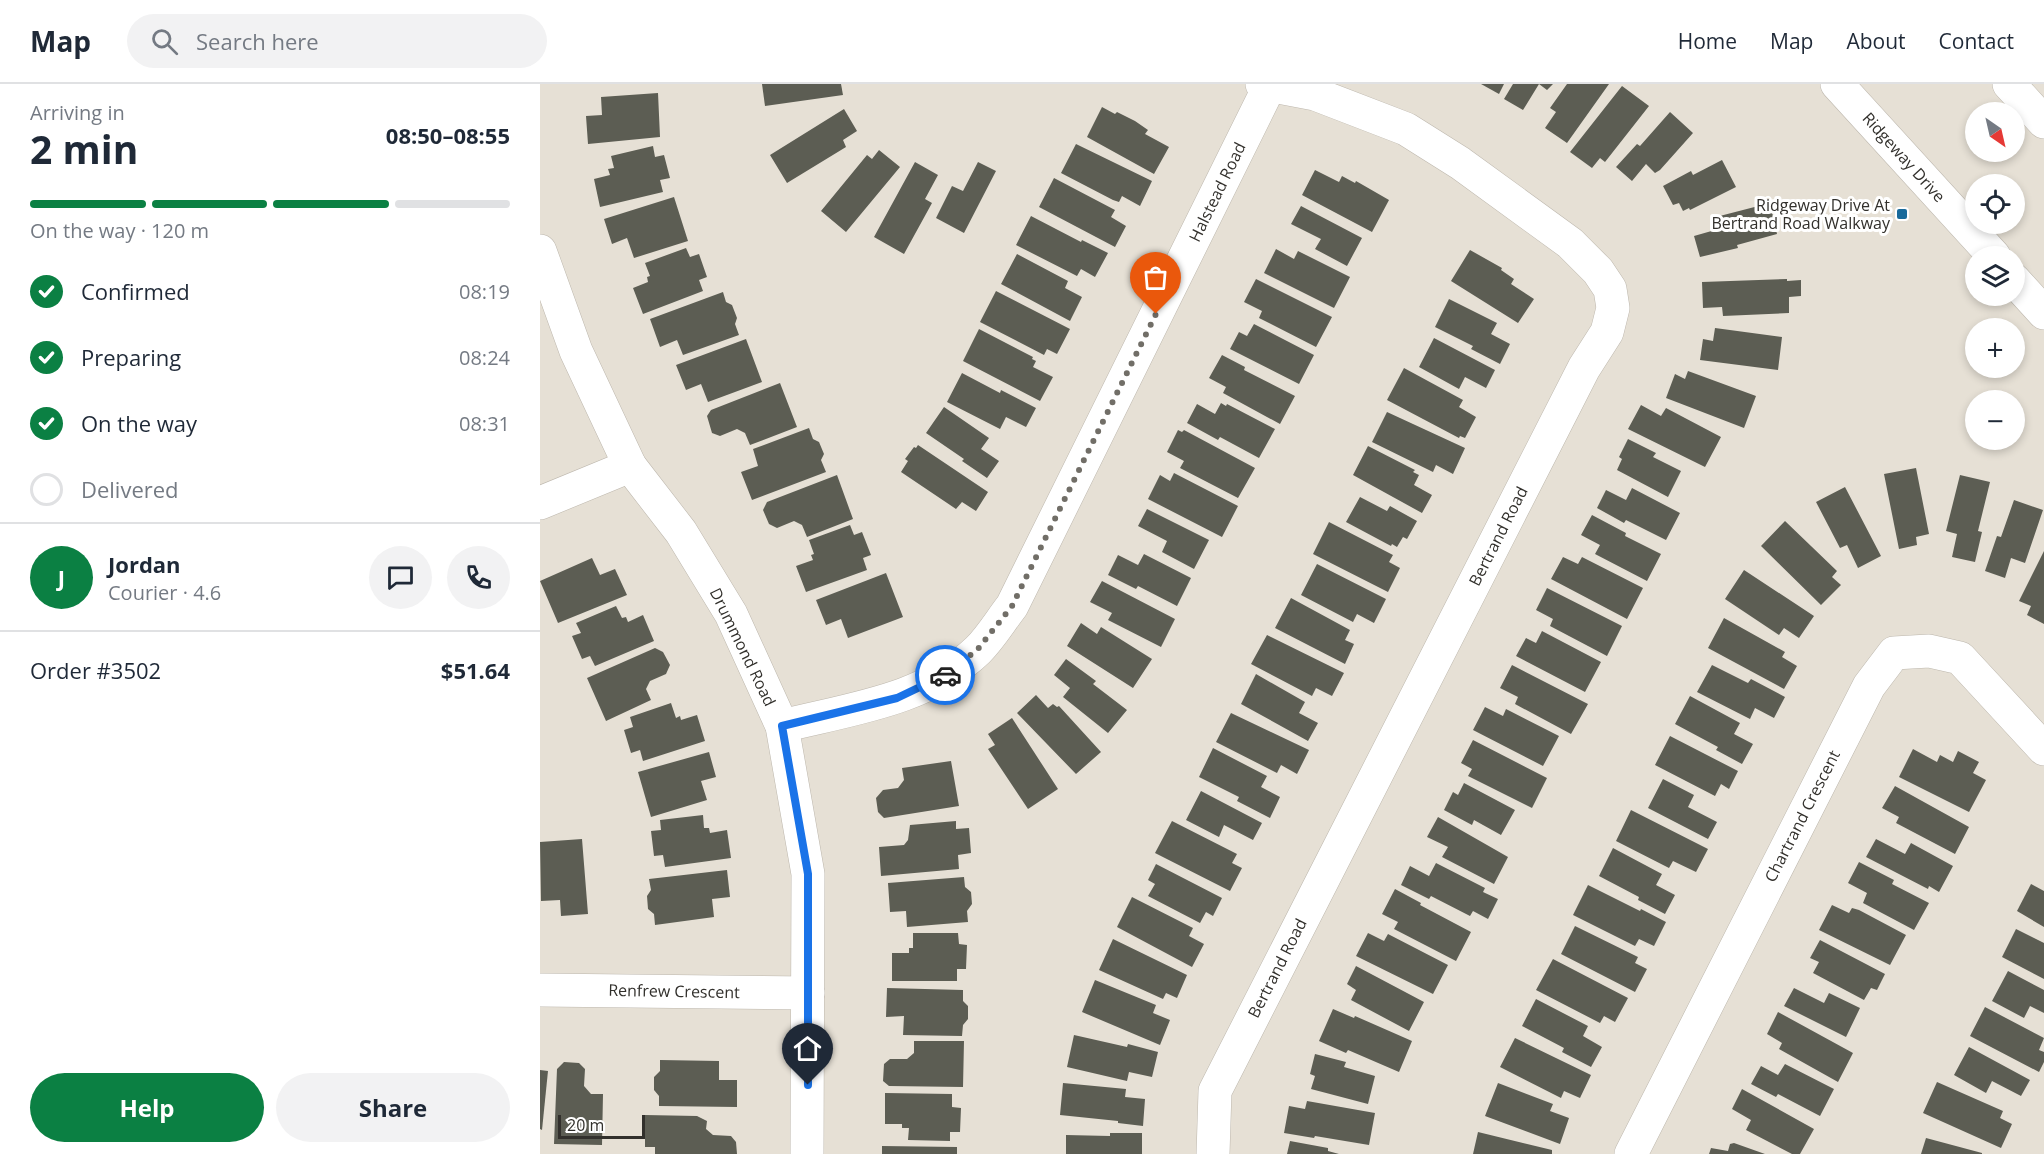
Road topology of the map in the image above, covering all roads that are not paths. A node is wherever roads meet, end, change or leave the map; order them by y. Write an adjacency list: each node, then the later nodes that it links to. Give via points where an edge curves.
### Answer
1 (2009, 84): 4 (street)
2 (1266, 85): 11 (street, Halstead Road, via 1012,606 978,649 942,678 897,698); 16 (street, Bertrand Road, via 1315,94 1406,129 1461,163 1570,243 1610,289 1612,308 1607,332 1573,389 1215,1091)
3 (1847, 88): 5 (street, Ridgeway Drive)
4 (2044, 122)
5 (1985, 246)
6 (540, 252): 9 (street, Drummond Road, via 576,351)
7 (2025, 292): 8 (street)
8 (2044, 313)
9 (630, 466): 10 (street); 11 (street, Drummond Road, via 681,532 731,614)
10 (540, 503)
11 (782, 726): 14 (street, Drummond Road, via 808,874)
12 (2044, 749): 17 (street, Chartrand Crescent, via 1960,658 1929,651 1894,653 1869,686)
13 (540, 990): 14 (street, Renfrew Crescent)
14 (808, 993): 15 (street, Drummond Road)
15 (807, 1154)
16 (1213, 1154)
17 (1630, 1154)

